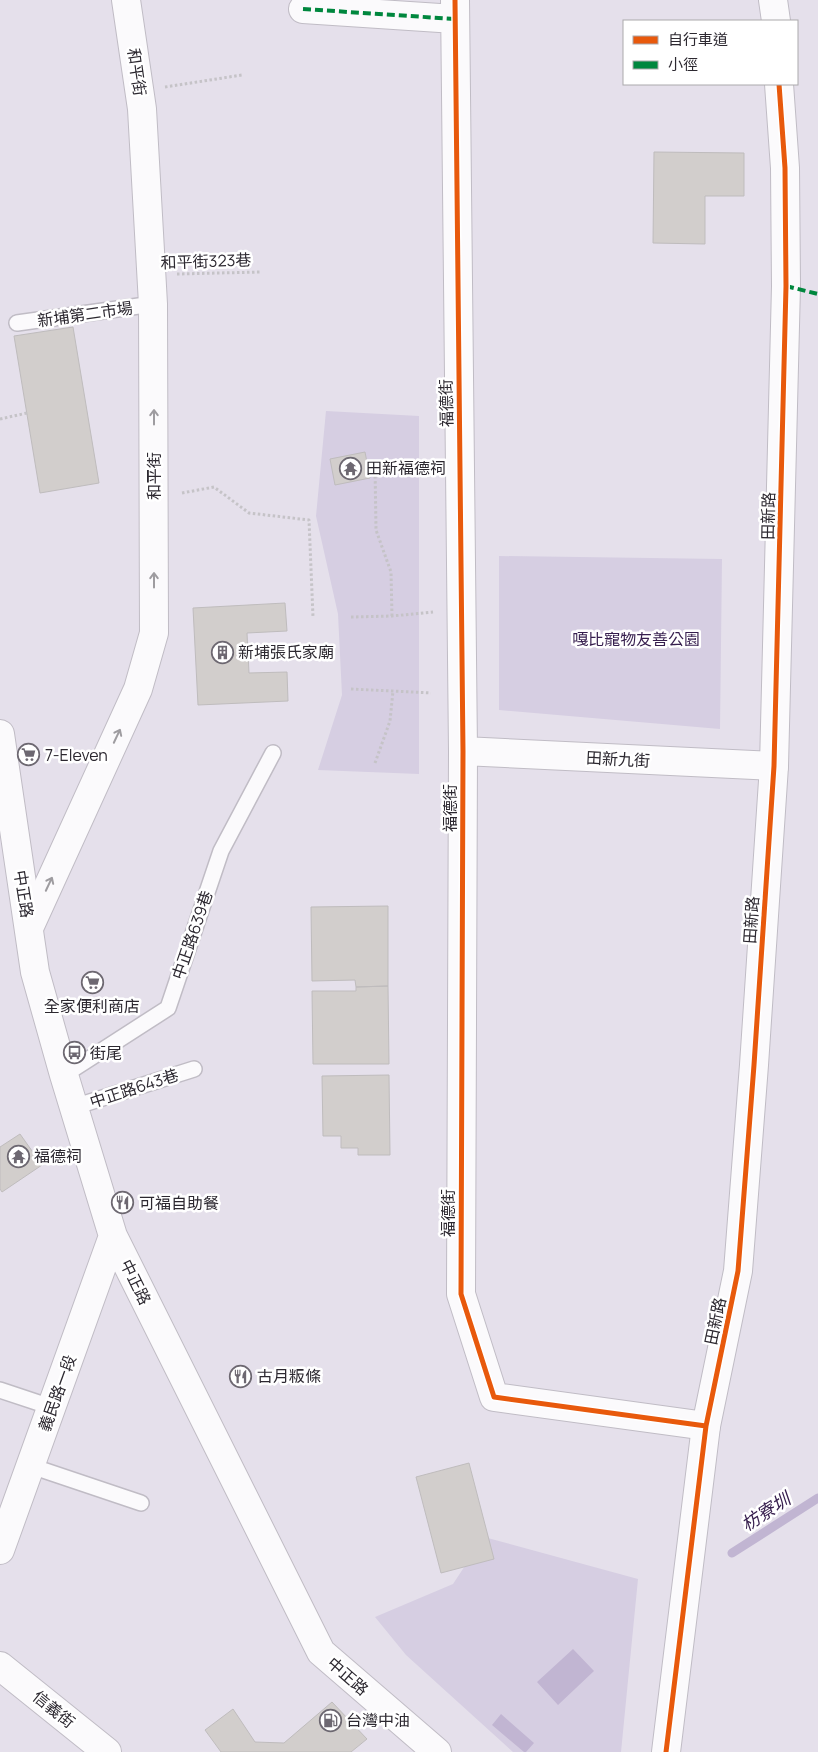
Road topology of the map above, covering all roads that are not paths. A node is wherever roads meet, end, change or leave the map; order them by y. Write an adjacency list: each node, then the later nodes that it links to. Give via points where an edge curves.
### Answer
1 (126, 0): 7 (street, 和平街, via 142,110)
2 (773, 0): 5 (street)
3 (303, 9): 4 (street)
4 (455, 10): 10 (street, 福德街)
5 (776, 20)
6 (779, 85): 12 (street, 田新路, via 786,286)
7 (153, 304): 8 (lane, 新埔第二市場); 14 (street, 和平街, one-way to 7, via 138,689 154,633)
8 (17, 323)
9 (0, 734): 13 (street, 中正路)
10 (462, 751): 12 (street, 田新九街); 21 (street, 福德街, via 461,1294 494,1397)
11 (274, 753): 16 (lane, 中正路639巷, via 221,851 168,1008)
12 (774, 766): 21 (street, 田新路, via 738,1270)
13 (8, 842): 14 (street, 中正路)
14 (29, 928): 16 (street, 中正路, via 36,972)
15 (194, 1069): 17 (lane, 中正路643巷)
16 (64, 1075): 17 (street, 中正路)
17 (74, 1107): 18 (street, 中正路)
18 (114, 1236): 20 (street, 義民路一段); 27 (street, 中正路, via 321,1652)
19 (0, 1390): 20 (lane)
20 (51, 1407): 22 (street, 義民路一段)
21 (706, 1426): 28 (street, 田新路)
22 (30, 1466): 23 (lane); 24 (street, 義民路一段)
23 (140, 1502)
24 (0, 1550)
25 (0, 1666): 26 (street, 信義街)
26 (103, 1750)
27 (438, 1752)
28 (666, 1752)

